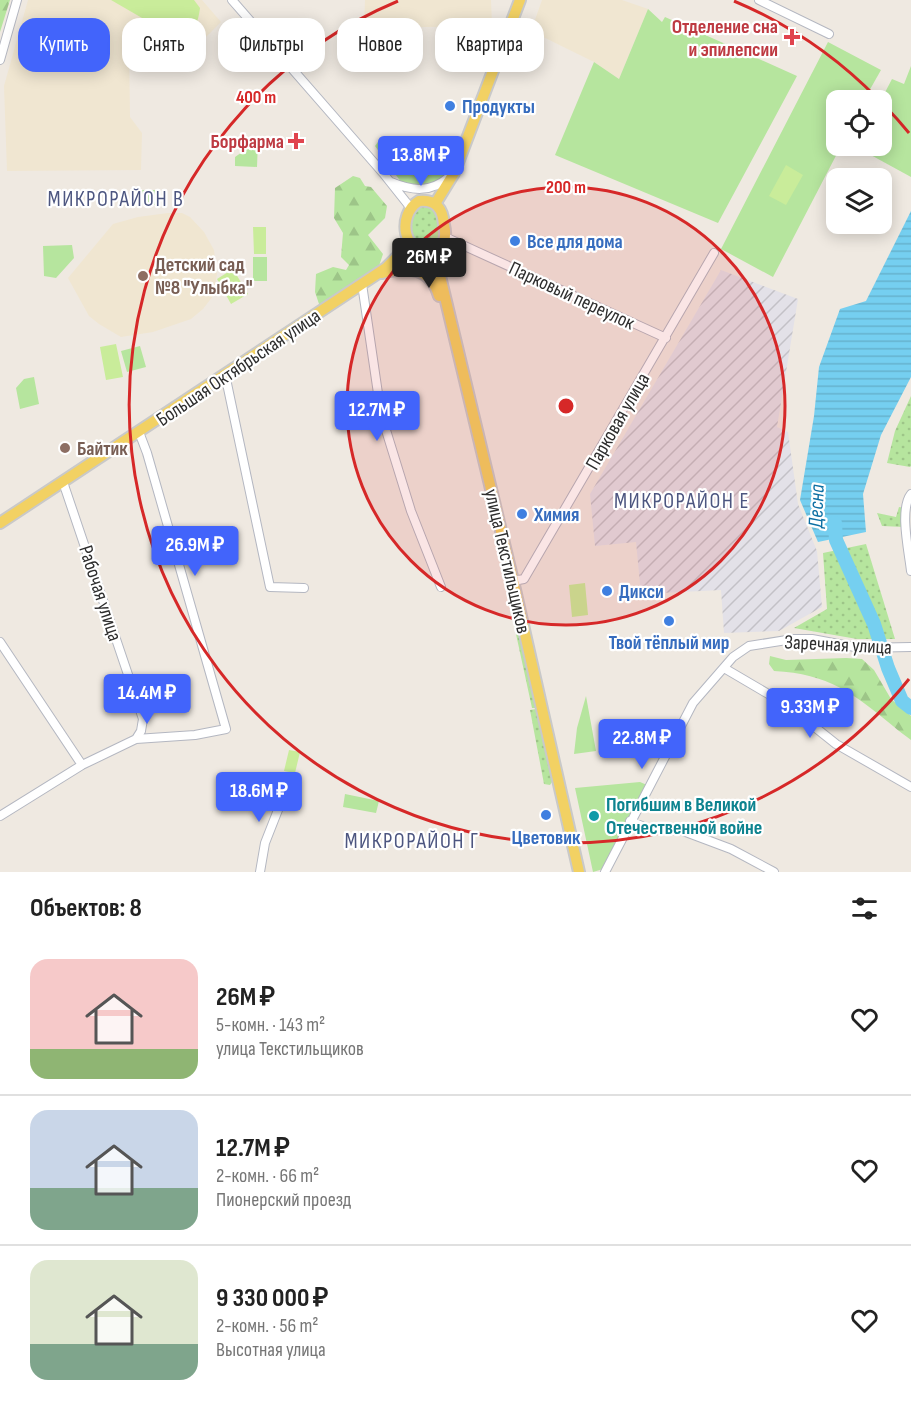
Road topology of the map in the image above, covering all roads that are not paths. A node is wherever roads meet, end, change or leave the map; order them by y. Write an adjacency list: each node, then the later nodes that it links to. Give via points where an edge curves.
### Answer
1 (17, 0): 6 (street)
2 (232, 0): 8 (street)
3 (520, 0): 7 (main road)
4 (759, 0): 5 (street)
5 (829, 34)
6 (0, 60)
7 (454, 173): 8 (street, via 442,183 424,189); 9 (main road)
8 (390, 181): 10 (street)
9 (435, 204): 10 (main road, via 419,201); 11 (main road, via 443,214)
10 (410, 207): 12 (main road, via 406,219)
11 (445, 237): 13 (main road); 18 (street, Парковый переулок)
12 (410, 244): 13 (main road, via 424,252); 15 (main road, Большая Октябрьская улица)
13 (434, 251): 17 (main road, улица Текстильщиков)
14 (714, 253): 18 (street, Парковая улица)
15 (376, 274): 16 (main road, Большая Октябрьская улица); 17 (main road, via 405,268 423,274 436,286)
16 (362, 284): 19 (main road, Большая Октябрьская улица); 26 (street, via 381,414 411,512)
17 (451, 321): 25 (main road, улица Текстильщиков)
18 (666, 338): 25 (street, Парковая улица, via 524,579)
19 (225, 374): 20 (main road, Большая Октябрьская улица); 27 (street, via 270,587)
20 (139, 432): 21 (main road, Большая Октябрьская улица); 31 (street, via 226,729)
21 (63, 482): 23 (main road, Большая Октябрьская улица); 31 (street, Рабочая улица, via 143,719)
22 (911, 494): 24 (street, via 906,501 906,532)
23 (0, 523)
24 (911, 571)
25 (513, 581): 38 (main road, улица Текстильщиков)
26 (441, 587)
27 (304, 588)
28 (0, 642): 32 (street)
29 (911, 647): 30 (street, Заречная улица, via 860,648 812,639 770,642 749,646)
30 (724, 668): 34 (street, via 787,705 836,744); 36 (street, Заречная улица, via 693,703)
31 (136, 739): 32 (street)
32 (82, 765): 35 (street)
33 (289, 782): 37 (street, via 265,843)
34 (911, 787)
35 (0, 816)
36 (630, 821): 39 (street, Заречная улица); 40 (street, via 647,828 683,831 731,849)
37 (260, 872)
38 (579, 872)
39 (604, 872)
40 (774, 872)

